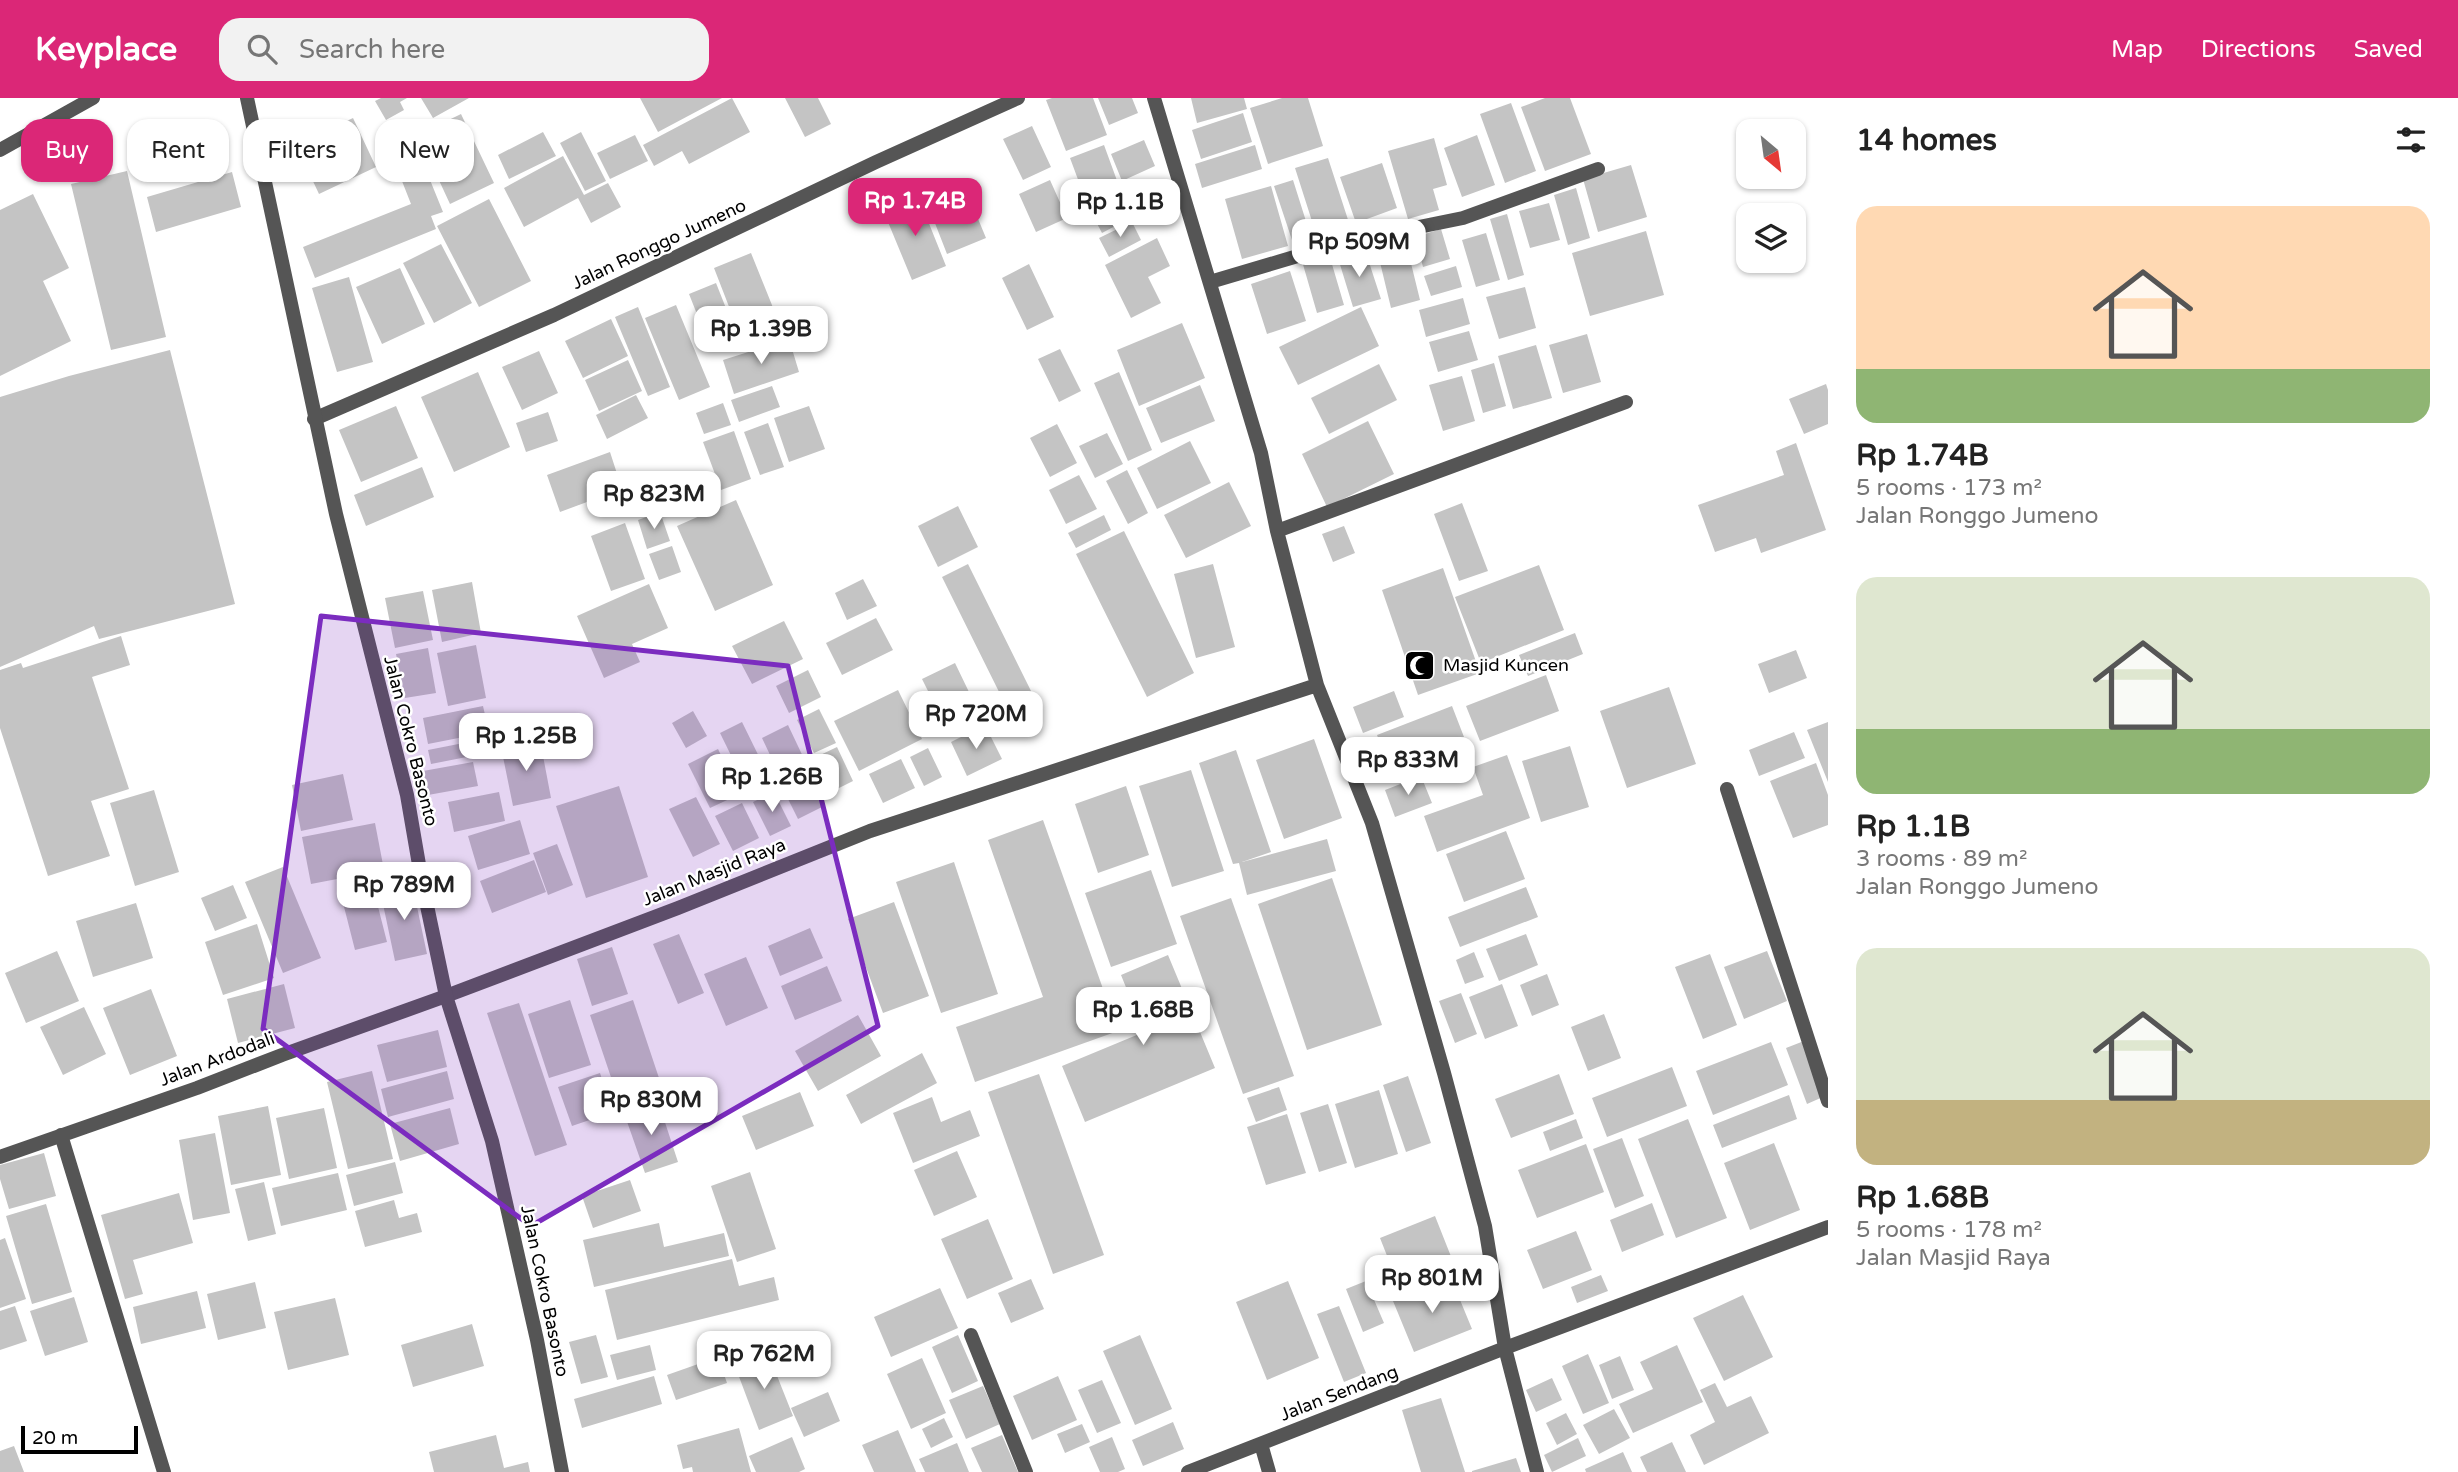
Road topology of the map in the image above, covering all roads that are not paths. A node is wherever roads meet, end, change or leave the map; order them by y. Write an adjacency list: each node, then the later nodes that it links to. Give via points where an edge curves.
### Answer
1 (93, 98): 5 (street)
2 (247, 98): 9 (street, Jalan Cokro Basonto)
3 (1018, 98): 9 (street, Jalan Ronggo Jumeno, via 554,315)
4 (1154, 98): 7 (street)
5 (0, 150)
6 (1598, 169): 7 (street, via 1463,218 1345,242)
7 (1210, 282): 10 (street, via 1261,453)
8 (1626, 402): 10 (street)
9 (314, 419): 13 (street, Jalan Cokro Basonto, via 407,795)
10 (1277, 531): 11 (street)
11 (1317, 685): 13 (street, Jalan Masjid Raya, via 870,831); 19 (street, via 1372,823 1444,1073 1485,1226)
12 (1727, 789): 14 (street)
13 (446, 996): 15 (street, Jalan Ardodali); 22 (street, Jalan Cokro Basonto, via 492,1141)
14 (1828, 1101)
15 (61, 1135): 16 (street, Jalan Ardodali); 21 (street)
16 (0, 1157)
17 (1828, 1227): 19 (street, Jalan Sendang)
18 (971, 1335): 23 (street)
19 (1505, 1348): 20 (street, Jalan Sendang); 26 (street)
20 (1261, 1444): 24 (street, Jalan Sendang); 25 (street)
21 (164, 1472)
22 (562, 1472)
23 (1026, 1472)
24 (1188, 1472)
25 (1269, 1472)
26 (1537, 1472)

